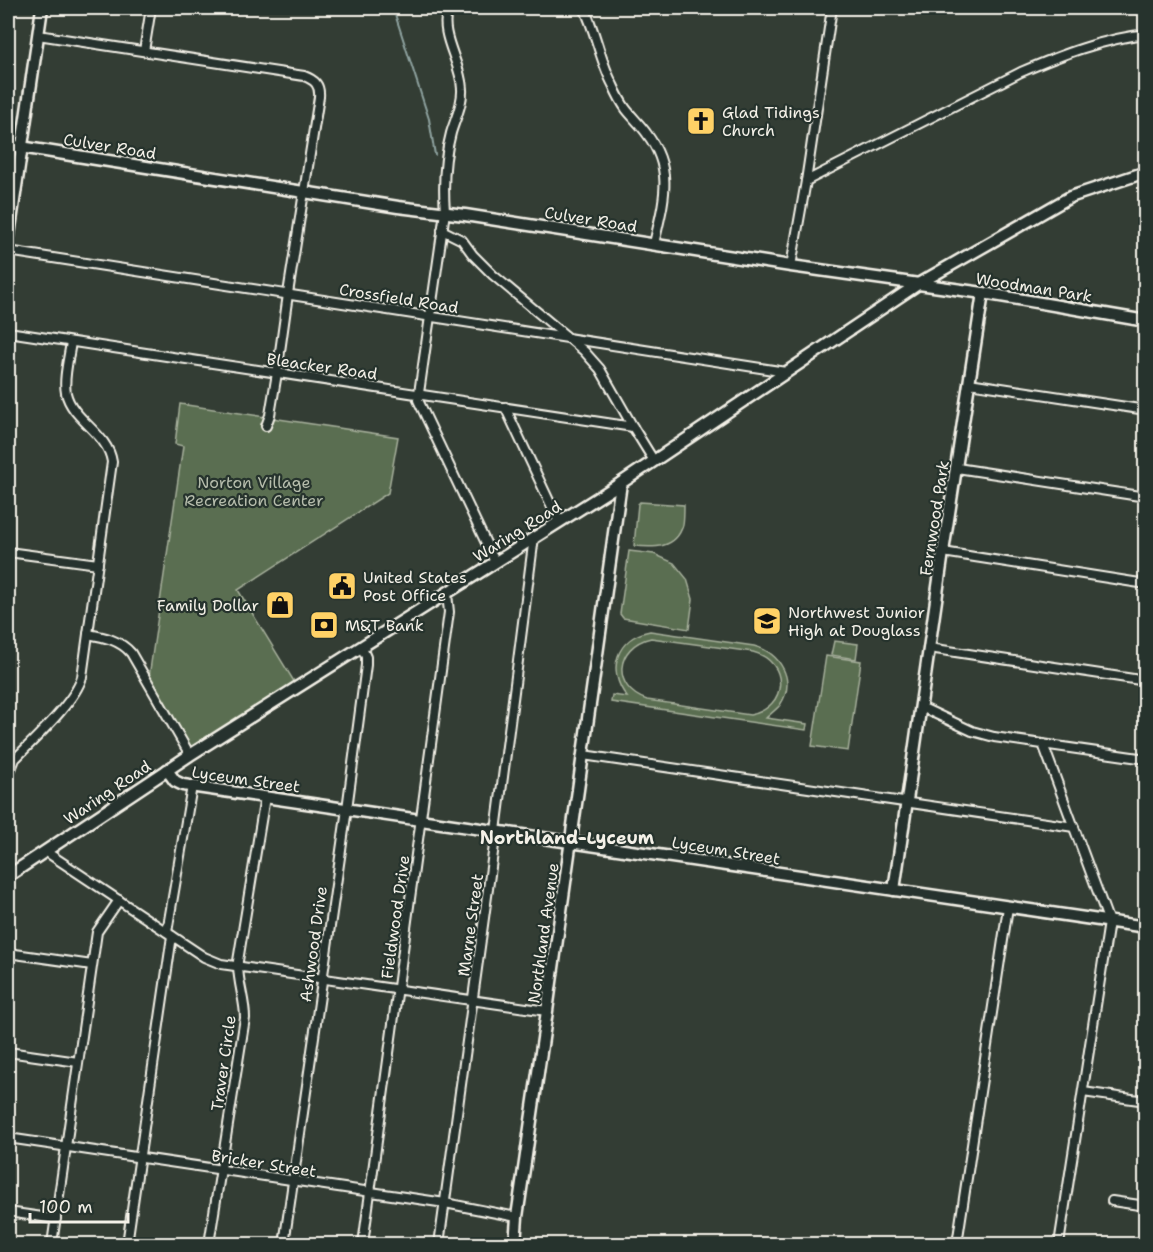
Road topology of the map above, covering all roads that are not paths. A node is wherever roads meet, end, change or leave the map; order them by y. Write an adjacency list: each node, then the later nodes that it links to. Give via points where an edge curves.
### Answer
1 (42, 8): 7 (street)
2 (151, 8): 8 (street)
3 (448, 8): 14 (street, via 446,28 462,98 446,154)
4 (584, 8): 17 (street, via 611,82 626,109 654,144 664,169 665,189)
5 (832, 8): 12 (street)
6 (1146, 34): 12 (street, via 1097,44 1021,72)
7 (38, 35): 8 (street); 10 (street)
8 (144, 51): 13 (street, via 304,76 315,81 319,97)
9 (8, 145): 10 (street, Culver Road)
10 (21, 147): 13 (street, Culver Road); 16 (street)
11 (1146, 172): 20 (street, via 1070,197)
12 (806, 181): 19 (street)
13 (304, 192): 14 (street, Culver Road); 22 (street)
14 (445, 212): 15 (street); 17 (street, Culver Road)
15 (442, 230): 23 (street); 26 (street, via 462,240 493,275)
16 (8, 242)
17 (654, 244): 19 (street, Culver Road)
18 (8, 251): 22 (street, Crossfield Road)
19 (791, 266): 20 (street, Culver Road)
20 (918, 284): 21 (street, Woodman Park); 28 (street, Waring Road)
21 (983, 293): 24 (street, Woodman Park); 30 (street, Fernwood Park)
22 (288, 295): 23 (street, Crossfield Road); 29 (street)
23 (430, 316): 26 (street, Crossfield Road); 31 (street)
24 (1145, 319)
25 (8, 332): 27 (street, Bleacker Road)
26 (568, 338): 28 (street, Crossfield Road); 35 (street, via 600,369)
27 (71, 342): 29 (street, Bleacker Road); 45 (street, via 65,387 68,398 105,444 112,462)
28 (786, 372): 36 (street, Waring Road)
29 (277, 374): 31 (street, Bleacker Road); 34 (street)
30 (969, 383): 33 (street); 37 (street, Fernwood Park)
31 (419, 394): 32 (street, Bleacker Road); 44 (street)
32 (505, 407): 35 (street, Bleacker Road); 40 (street)
33 (1146, 410)
34 (266, 426)
35 (633, 427): 36 (street)
36 (654, 461): 38 (street, Waring Road)
37 (957, 468): 39 (street); 43 (street, Fernwood Park)
38 (621, 483): 40 (street, Waring Road); 55 (street, Northland Avenue)
39 (1146, 497)
40 (559, 522): 41 (street, Waring Road)
41 (534, 537): 44 (street, Waring Road); 65 (street, Marne Street)
42 (8, 552): 45 (street)
43 (943, 552): 46 (street); 50 (street, Fernwood Park)
44 (495, 562): 47 (street, Waring Road)
45 (98, 564): 48 (street)
46 (1146, 584)
47 (447, 594): 49 (street, Waring Road); 63 (street, Fieldwood Drive)
48 (88, 634): 54 (street, via 126,647); 57 (street, via 82,677 71,698 15,759)
49 (362, 648): 54 (street, Waring Road); 62 (street, Ashwood Drive, via 366,665)
50 (929, 648): 51 (street); 52 (street, Fernwood Park)
51 (1140, 680)
52 (921, 707): 53 (street, via 972,731); 61 (street, Fernwood Park)
53 (1043, 744): 56 (street); 64 (street)
54 (190, 755): 58 (street, Waring Road)
55 (583, 755): 61 (street); 66 (street, Northland Avenue)
56 (1146, 759)
57 (11, 769)
58 (167, 770): 59 (street, Lyceum Street, via 178,783); 67 (street, Waring Road)
59 (192, 786): 60 (street, Lyceum Street); 74 (street)
60 (265, 797): 62 (street, Lyceum Street); 77 (street, Traver Circle)
61 (907, 803): 64 (street); 69 (street, Fernwood Park)
62 (346, 809): 63 (street, Lyceum Street); 78 (street, Ashwood Drive)
63 (422, 819): 65 (street, Lyceum Street); 79 (street, Fieldwood Drive)
64 (1074, 827): 72 (street)
65 (496, 831): 66 (street, Lyceum Street); 80 (street, Marne Street)
66 (571, 842): 69 (street, Lyceum Street); 81 (street, Northland Avenue)
67 (45, 851): 68 (street, Waring Road); 70 (street)
68 (8, 876)
69 (894, 890): 71 (street, Lyceum Street)
70 (118, 900): 74 (street); 76 (street, via 97,932)
71 (1008, 907): 72 (street, Lyceum Street); 105 (street)
72 (1109, 922): 73 (street, Lyceum Street); 84 (street)
73 (1146, 927)
74 (170, 934): 77 (street, via 212,961); 88 (street)
75 (8, 953): 76 (street)
76 (92, 965): 83 (street)
77 (238, 967): 78 (street); 89 (street, Traver Circle, via 245,1018)
78 (322, 979): 79 (street); 90 (street, Ashwood Drive)
79 (398, 990): 80 (street); 91 (street, Fieldwood Drive)
80 (473, 1001): 81 (street); 93 (street, Marne Street)
81 (548, 1011): 96 (street, Northland Avenue)
82 (8, 1052): 83 (street)
83 (78, 1062): 87 (street)
84 (1083, 1092): 85 (street); 106 (street)
85 (1146, 1101)
86 (8, 1138): 87 (street, Bricker Street)
87 (67, 1147): 88 (street, Bricker Street); 97 (street)
88 (139, 1158): 89 (street, Bricker Street); 99 (street)
89 (221, 1170): 90 (street, Bricker Street); 100 (street, Traver Circle)
90 (293, 1181): 91 (street, Bricker Street); 101 (street, Ashwood Drive)
91 (370, 1192): 93 (street, Bricker Street); 102 (street, Fieldwood Drive)
92 (1112, 1201): 94 (street)
93 (446, 1203): 96 (street, Bricker Street); 103 (street, Marne Street)
94 (1146, 1206)
95 (8, 1212): 97 (street)
96 (517, 1217): 104 (street, Northland Avenue)
97 (56, 1219): 98 (street)
98 (52, 1245)
99 (127, 1245)
100 (209, 1245)
101 (284, 1245)
102 (363, 1245)
103 (439, 1245)
104 (515, 1245)
105 (957, 1245)
106 (1059, 1245)

